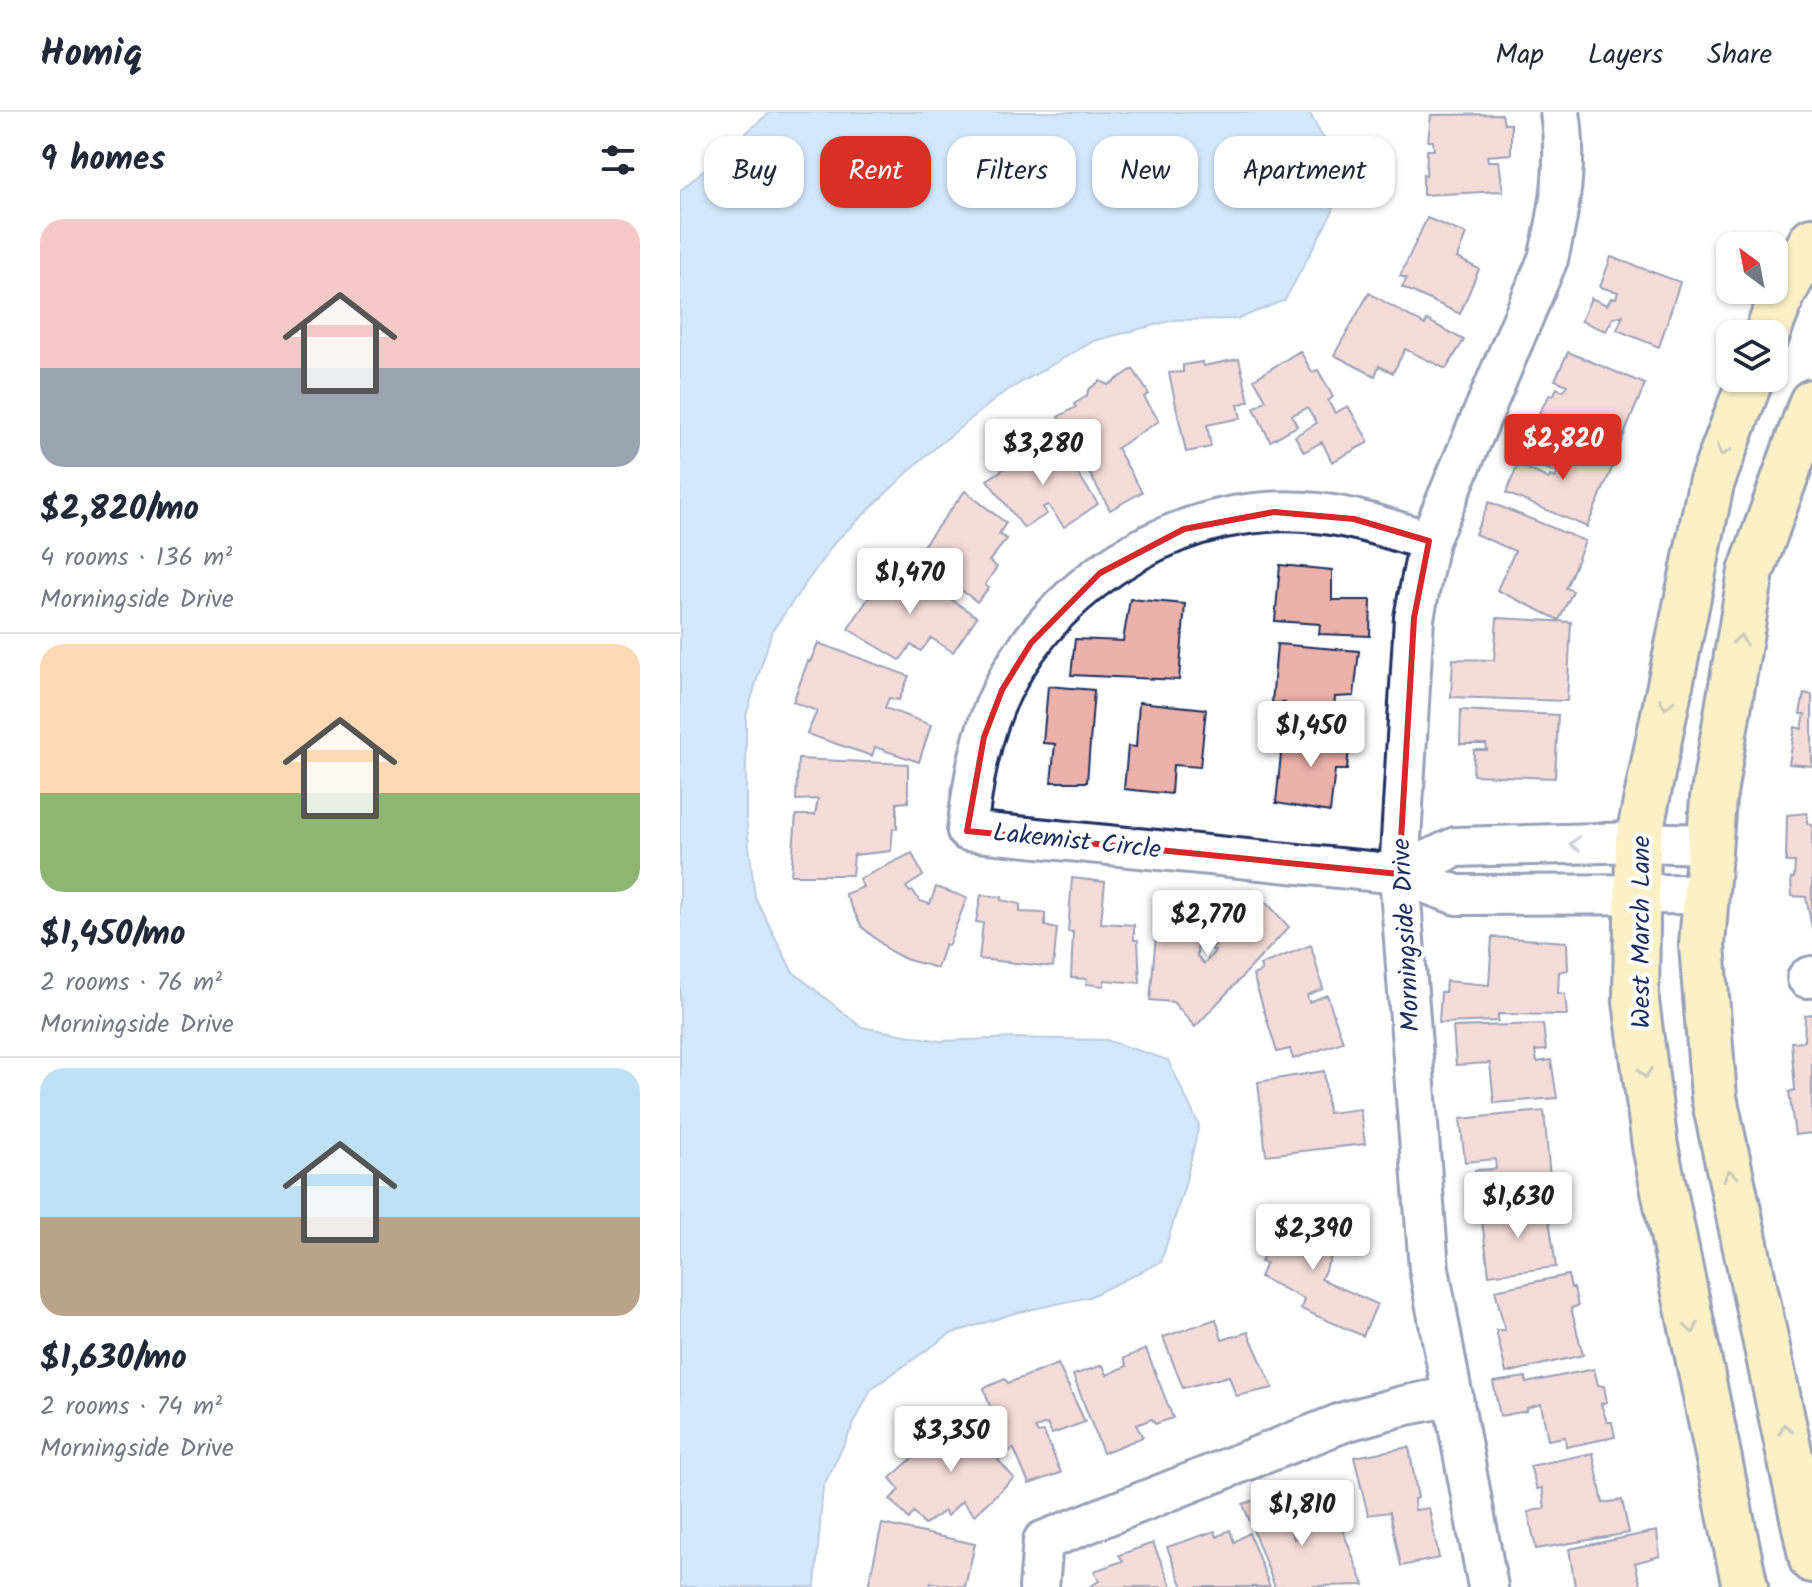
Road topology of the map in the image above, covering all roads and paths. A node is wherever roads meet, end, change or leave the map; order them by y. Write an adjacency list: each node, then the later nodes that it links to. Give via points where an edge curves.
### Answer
1 (1560, 112): 6 (street, Morningside Drive, via 1564,172 1548,259)
2 (1812, 240): 3 (main road)
3 (1772, 320)
4 (1746, 392): 7 (main road, West March Lane, one-way to 7, via 1711,484)
5 (1812, 402): 8 (main road, one-way to 5, via 1751,572)
6 (1429, 541): 10 (street, Morningside Drive, via 1414,618); 10 (street, Lakemist Circle, via 1354,519 1274,512 1184,529 1100,573 1031,643 1002,690 984,737 967,831)
7 (1638, 842): 8 (street); 9 (street, one-way to 9); 11 (main road, West March Lane)
8 (1709, 844): 12 (main road)
9 (1492, 845): 10 (street, via 1456,847); 13 (street)
10 (1399, 874): 13 (street, Lakemist Circle, via 1457,895); 14 (street, Morningside Drive, via 1429,1269)
11 (1638, 894): 12 (street, Lakemist Circle); 13 (street, Lakemist Circle); 18 (main road, West March Lane, one-way to 18, via 1636,1001 1655,1146)
12 (1706, 894): 15 (main road, one-way to 12, via 1714,1097 1702,945)
13 (1494, 895)
14 (1453, 1396): 16 (street, via 1344,1422 1043,1541); 17 (street, Morningside Drive)
15 (1812, 1560)
16 (1039, 1587)
17 (1488, 1587)
18 (1745, 1587)

